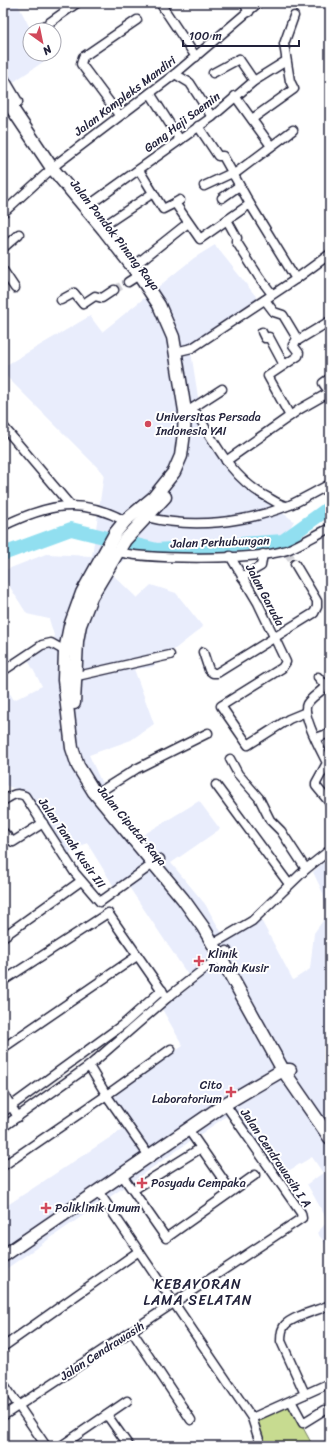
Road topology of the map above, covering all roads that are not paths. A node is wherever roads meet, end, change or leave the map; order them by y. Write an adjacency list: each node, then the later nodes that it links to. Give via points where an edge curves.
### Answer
1 (76, 3): 8 (street)
2 (160, 3): 9 (street)
3 (244, 3): 5 (street)
4 (258, 3): 5 (street, Jalan Kompleks Mandiri)
5 (249, 12): 9 (street, Jalan Kompleks Mandiri)
6 (294, 16): 10 (street, via 284,44)
7 (137, 20): 18 (street, via 83,56 81,64)
8 (50, 22)
9 (196, 57): 12 (street, Jalan Kompleks Mandiri)
10 (286, 61): 14 (street, Gang Haji Saemin); 20 (street, via 294,91)
11 (213, 73): 14 (street, via 239,59)
12 (174, 74): 15 (street, Jalan Kompleks Mandiri); 19 (street, via 190,83)
13 (3, 80): 25 (main road, Jalan Pondok Pinang Raya)
14 (254, 81): 17 (street, Gang Haji Saemin)
15 (150, 93): 18 (street, Jalan Kompleks Mandiri); 23 (street)
16 (3, 95): 25 (main road, Jalan Pondok Pinang Raya)
17 (235, 96): 19 (street, Gang Haji Saemin); 20 (street)
18 (119, 116): 25 (street, Jalan Kompleks Mandiri)
19 (212, 117): 21 (street, Gang Haji Saemin)
20 (252, 119): 24 (street)
21 (198, 126): 23 (street, Gang Haji Saemin); 27 (street, via 218,156 223,156)
22 (293, 130): 24 (street)
23 (180, 140): 26 (street, Gang Haji Saemin)
24 (271, 146): 27 (street)
25 (55, 166): 32 (main road, Jalan Pondok Pinang Raya); 34 (street, Jalan Kompleks Mandiri); 43 (main road, Jalan Pondok Pinang Raya)
26 (139, 170): 30 (street); 32 (street, Gang Haji Saemin)
27 (233, 174): 28 (street); 29 (street)
28 (204, 186)
29 (239, 186): 31 (street); 33 (street)
30 (153, 193): 36 (street); 37 (street, via 163,209 177,202)
31 (222, 198)
32 (92, 203): 36 (main road, Jalan Pondok Pinang Raya)
33 (250, 204): 35 (street); 44 (street)
34 (3, 213)
35 (227, 220): 37 (street, via 200,239); 48 (street, via 237,238 236,241 258,277)
36 (108, 223): 41 (main road, Jalan Pondok Pinang Raya)
37 (188, 223): 41 (street)
38 (19, 234): 39 (street)
39 (3, 248)
40 (330, 254): 44 (street)
41 (138, 262): 54 (main road, Jalan Pondok Pinang Raya, via 165,301 175,323)
42 (3, 270): 46 (street)
43 (139, 275): 45 (street); 54 (main road, Jalan Pondok Pinang Raya, via 159,305)
44 (296, 279): 48 (street)
45 (128, 282)
46 (15, 288)
47 (114, 290): 49 (street, via 102,298 94,297 82,304 75,293)
48 (272, 294): 50 (street)
49 (62, 300)
50 (265, 300): 53 (street, via 274,312 283,315); 54 (street, via 192,348)
51 (330, 321): 53 (street)
52 (262, 332): 55 (street, via 265,338 269,337)
53 (298, 340): 55 (street, via 293,345 299,355)
54 (179, 351): 59 (main road, Jalan Pondok Pinang Raya); 68 (main road, Jalan Pondok Pinang Raya, via 185,410 181,456 164,486)
55 (284, 365): 60 (street, via 268,377)
56 (330, 378): 58 (street, via 323,382)
57 (222, 389): 59 (street)
58 (330, 392): 60 (street)
59 (191, 411): 62 (street, via 197,414); 66 (main road, Jalan Pondok Pinang Raya, via 189,459 171,490)
60 (290, 416): 62 (street)
61 (3, 426): 64 (street)
62 (226, 461): 65 (street, via 255,491)
63 (330, 484): 65 (street)
64 (70, 505): 67 (street, via 37,511); 68 (street, via 94,507 113,514)
65 (286, 506): 66 (street, via 230,522 189,522)
66 (146, 517): 68 (main road, Jalan Pondok Pinang Raya)
67 (3, 526)
68 (123, 528): 70 (main road, Jalan Ciputat Raya); 70 (main road, Jalan Ciputat Raya)
69 (330, 528): 71 (street, Jalan Perhubungan, via 287,551)
70 (115, 547): 72 (street, Jalan Perhubungan, via 164,557); 76 (main road, Jalan Ciputat Raya, via 80,599 70,626); 81 (main road, Jalan Ciputat Raya, via 80,625)
71 (263, 554): 72 (street, Jalan Perhubungan); 74 (street, via 261,566)
72 (230, 556): 74 (street, Jalan Garuda)
73 (294, 564): 75 (street, Jalan Garuda, via 317,601 317,607 311,616)
74 (242, 577): 75 (street, Jalan Garuda)
75 (274, 638): 77 (street, via 217,673 208,670); 83 (street, via 285,658 285,665 221,706 248,745 289,719)
76 (65, 651): 79 (street, via 51,643 42,644); 95 (main road, Jalan Ciputat Raya, via 67,714 72,748 78,766 94,792)
77 (203, 652)
78 (170, 656): 81 (street)
79 (3, 671)
80 (318, 676): 82 (street, via 322,683)
81 (74, 677): 89 (main road, Jalan Ciputat Raya, via 75,716 80,747 90,774)
82 (328, 683): 83 (street, via 307,704)
83 (306, 712): 86 (street)
84 (208, 733): 89 (street, via 136,769)
85 (330, 734): 86 (street)
86 (316, 738): 91 (street, via 328,763 316,786)
87 (230, 759): 96 (street)
88 (216, 785): 98 (street)
89 (101, 790): 95 (main road, Jalan Ciputat Raya)
90 (3, 801): 92 (street, Jalan Tanah Kusir III, via 14,794 25,796)
91 (330, 803)
92 (43, 823): 93 (street, via 13,842); 97 (street, Jalan Tanah Kusir III)
93 (3, 832)
94 (330, 850): 96 (street)
95 (157, 862): 97 (street, Jalan Tanah Kusir III, via 102,903); 100 (main road, Jalan Ciputat Raya, via 191,896)
96 (306, 869): 98 (street)
97 (82, 880): 99 (street)
98 (289, 884): 100 (street, via 252,921)
99 (3, 937)
100 (217, 942): 101 (main road, Jalan Ciputat Raya)
101 (224, 953): 105 (street); 109 (main road, Jalan Ciputat Raya)
102 (137, 956): 103 (street, via 108,913); 104 (street); 106 (street)
103 (3, 981)
104 (162, 990): 105 (street); 113 (street, via 125,1023)
105 (167, 998): 108 (street)
106 (3, 1048)
107 (171, 1049): 111 (street)
108 (88, 1066): 111 (street); 115 (street)
109 (289, 1074): 112 (main road); 118 (main road, Jalan Ciputat Raya)
110 (3, 1093): 113 (street)
111 (107, 1096): 120 (street); 121 (street)
112 (225, 1104): 117 (main road); 129 (street, Jalan Cendrawasih I A, via 302,1218)
113 (12, 1107): 114 (street); 115 (street)
114 (3, 1112)
115 (18, 1117): 116 (street)
116 (3, 1127)
117 (188, 1129): 119 (street); 120 (main road)
118 (330, 1138)
119 (202, 1148): 124 (street); 126 (street)
120 (149, 1156): 122 (main road)
121 (3, 1166)
122 (122, 1175): 124 (street); 125 (main road)
123 (255, 1175): 126 (street)
124 (133, 1190): 126 (street, via 166,1238)
125 (98, 1191): 127 (street); 128 (main road)
126 (231, 1191)
127 (140, 1251): 129 (street); 132 (street)
128 (3, 1256)
129 (173, 1303): 131 (street, Jalan Cendrawasih); 142 (street)
130 (330, 1305): 135 (street, via 284,1325 281,1333 281,1340)
131 (132, 1331): 138 (street, Jalan Cendrawasih); 143 (street)
132 (3, 1347)
133 (3, 1383): 138 (street)
134 (330, 1383): 135 (street)
135 (305, 1394): 137 (street)
136 (127, 1401): 140 (street)
137 (291, 1401): 139 (street, via 303,1423); 142 (street)
138 (19, 1406): 141 (street, Jalan Cendrawasih); 144 (street)
139 (324, 1410)
140 (107, 1415): 145 (street); 146 (street)
141 (3, 1416)
142 (252, 1418): 147 (street)
143 (191, 1420)
144 (46, 1446)
145 (61, 1446)
146 (128, 1446)
147 (261, 1446)

